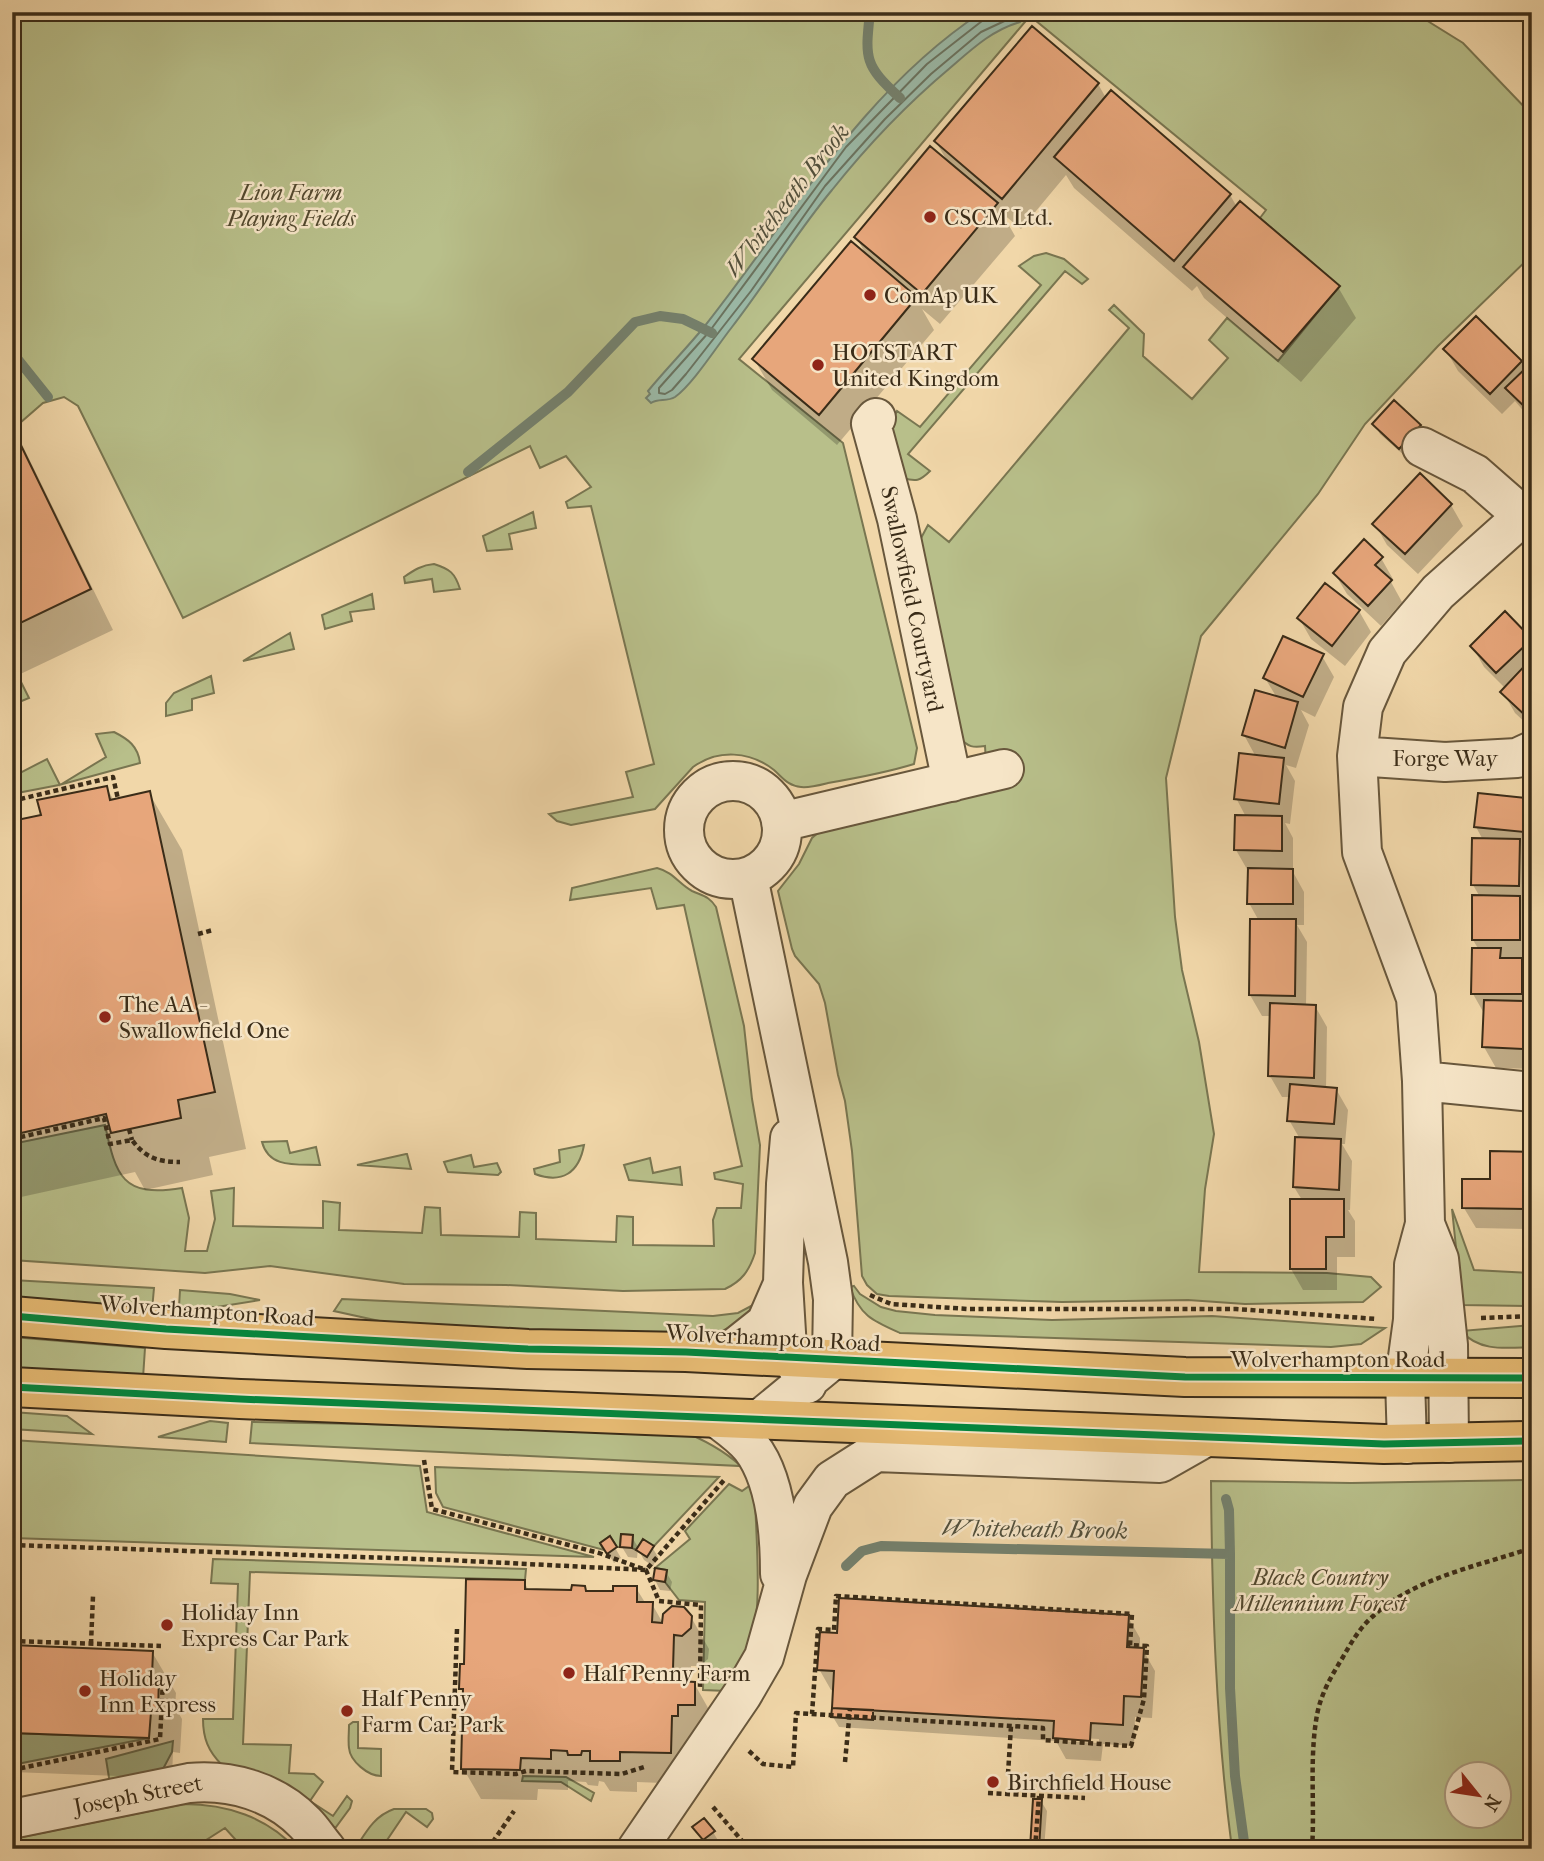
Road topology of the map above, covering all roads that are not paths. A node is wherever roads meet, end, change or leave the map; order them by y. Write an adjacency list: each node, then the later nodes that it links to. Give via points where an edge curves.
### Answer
1 (876, 418): 7 (street, Swallowfield Courtyard, via 872,424)
2 (1422, 447): 3 (street, via 1475,474)
3 (1528, 520): 5 (street, via 1438,592 1387,652 1363,707)
4 (1532, 751): 5 (street, Forge Way, via 1517,758 1445,762)
5 (1357, 756): 10 (street, via 1362,852 1416,998)
6 (1004, 769): 7 (street)
7 (953, 782): 8 (street)
8 (781, 822): 9 (street, via 780,846 773,858); 9 (street, via 776,805 751,784 718,783 692,802 684,834 697,864 724,878)
9 (748, 877): 12 (street)
10 (1422, 1081): 11 (street); 13 (street)
11 (1532, 1092)
12 (794, 1094): 14 (street); 17 (street, via 833,1299)
13 (1425, 1224): 19 (street, via 1414,1265); 20 (street, via 1439,1259)
14 (783, 1283): 16 (street, via 766,1323); 17 (street, via 787,1349)
15 (12, 1316): 16 (highway, Wolverhampton Road, via 514,1348)
16 (727, 1354): 17 (highway, Wolverhampton Road)
17 (810, 1366): 19 (highway, Wolverhampton Road); 23 (street); 24 (street, via 814,1395)
18 (1532, 1378): 20 (highway, Wolverhampton Road)
19 (1405, 1379): 20 (highway, Wolverhampton Road); 28 (street)
20 (1449, 1379): 27 (street)
21 (12, 1387): 22 (highway)
22 (717, 1418): 23 (highway); 29 (street, via 752,1448 773,1497 780,1537)
23 (759, 1420): 24 (highway)
24 (854, 1424): 25 (highway)
25 (1204, 1438): 28 (highway); 29 (street, via 1160,1463 876,1452 832,1480 813,1506)
26 (1532, 1441): 27 (highway)
27 (1450, 1443): 28 (highway)
28 (1407, 1444)
29 (776, 1615): 32 (street, via 764,1657 742,1695)
30 (12, 1819): 31 (street, Joseph Street, via 218,1781 282,1805 304,1822)
31 (326, 1849)
32 (636, 1849)

